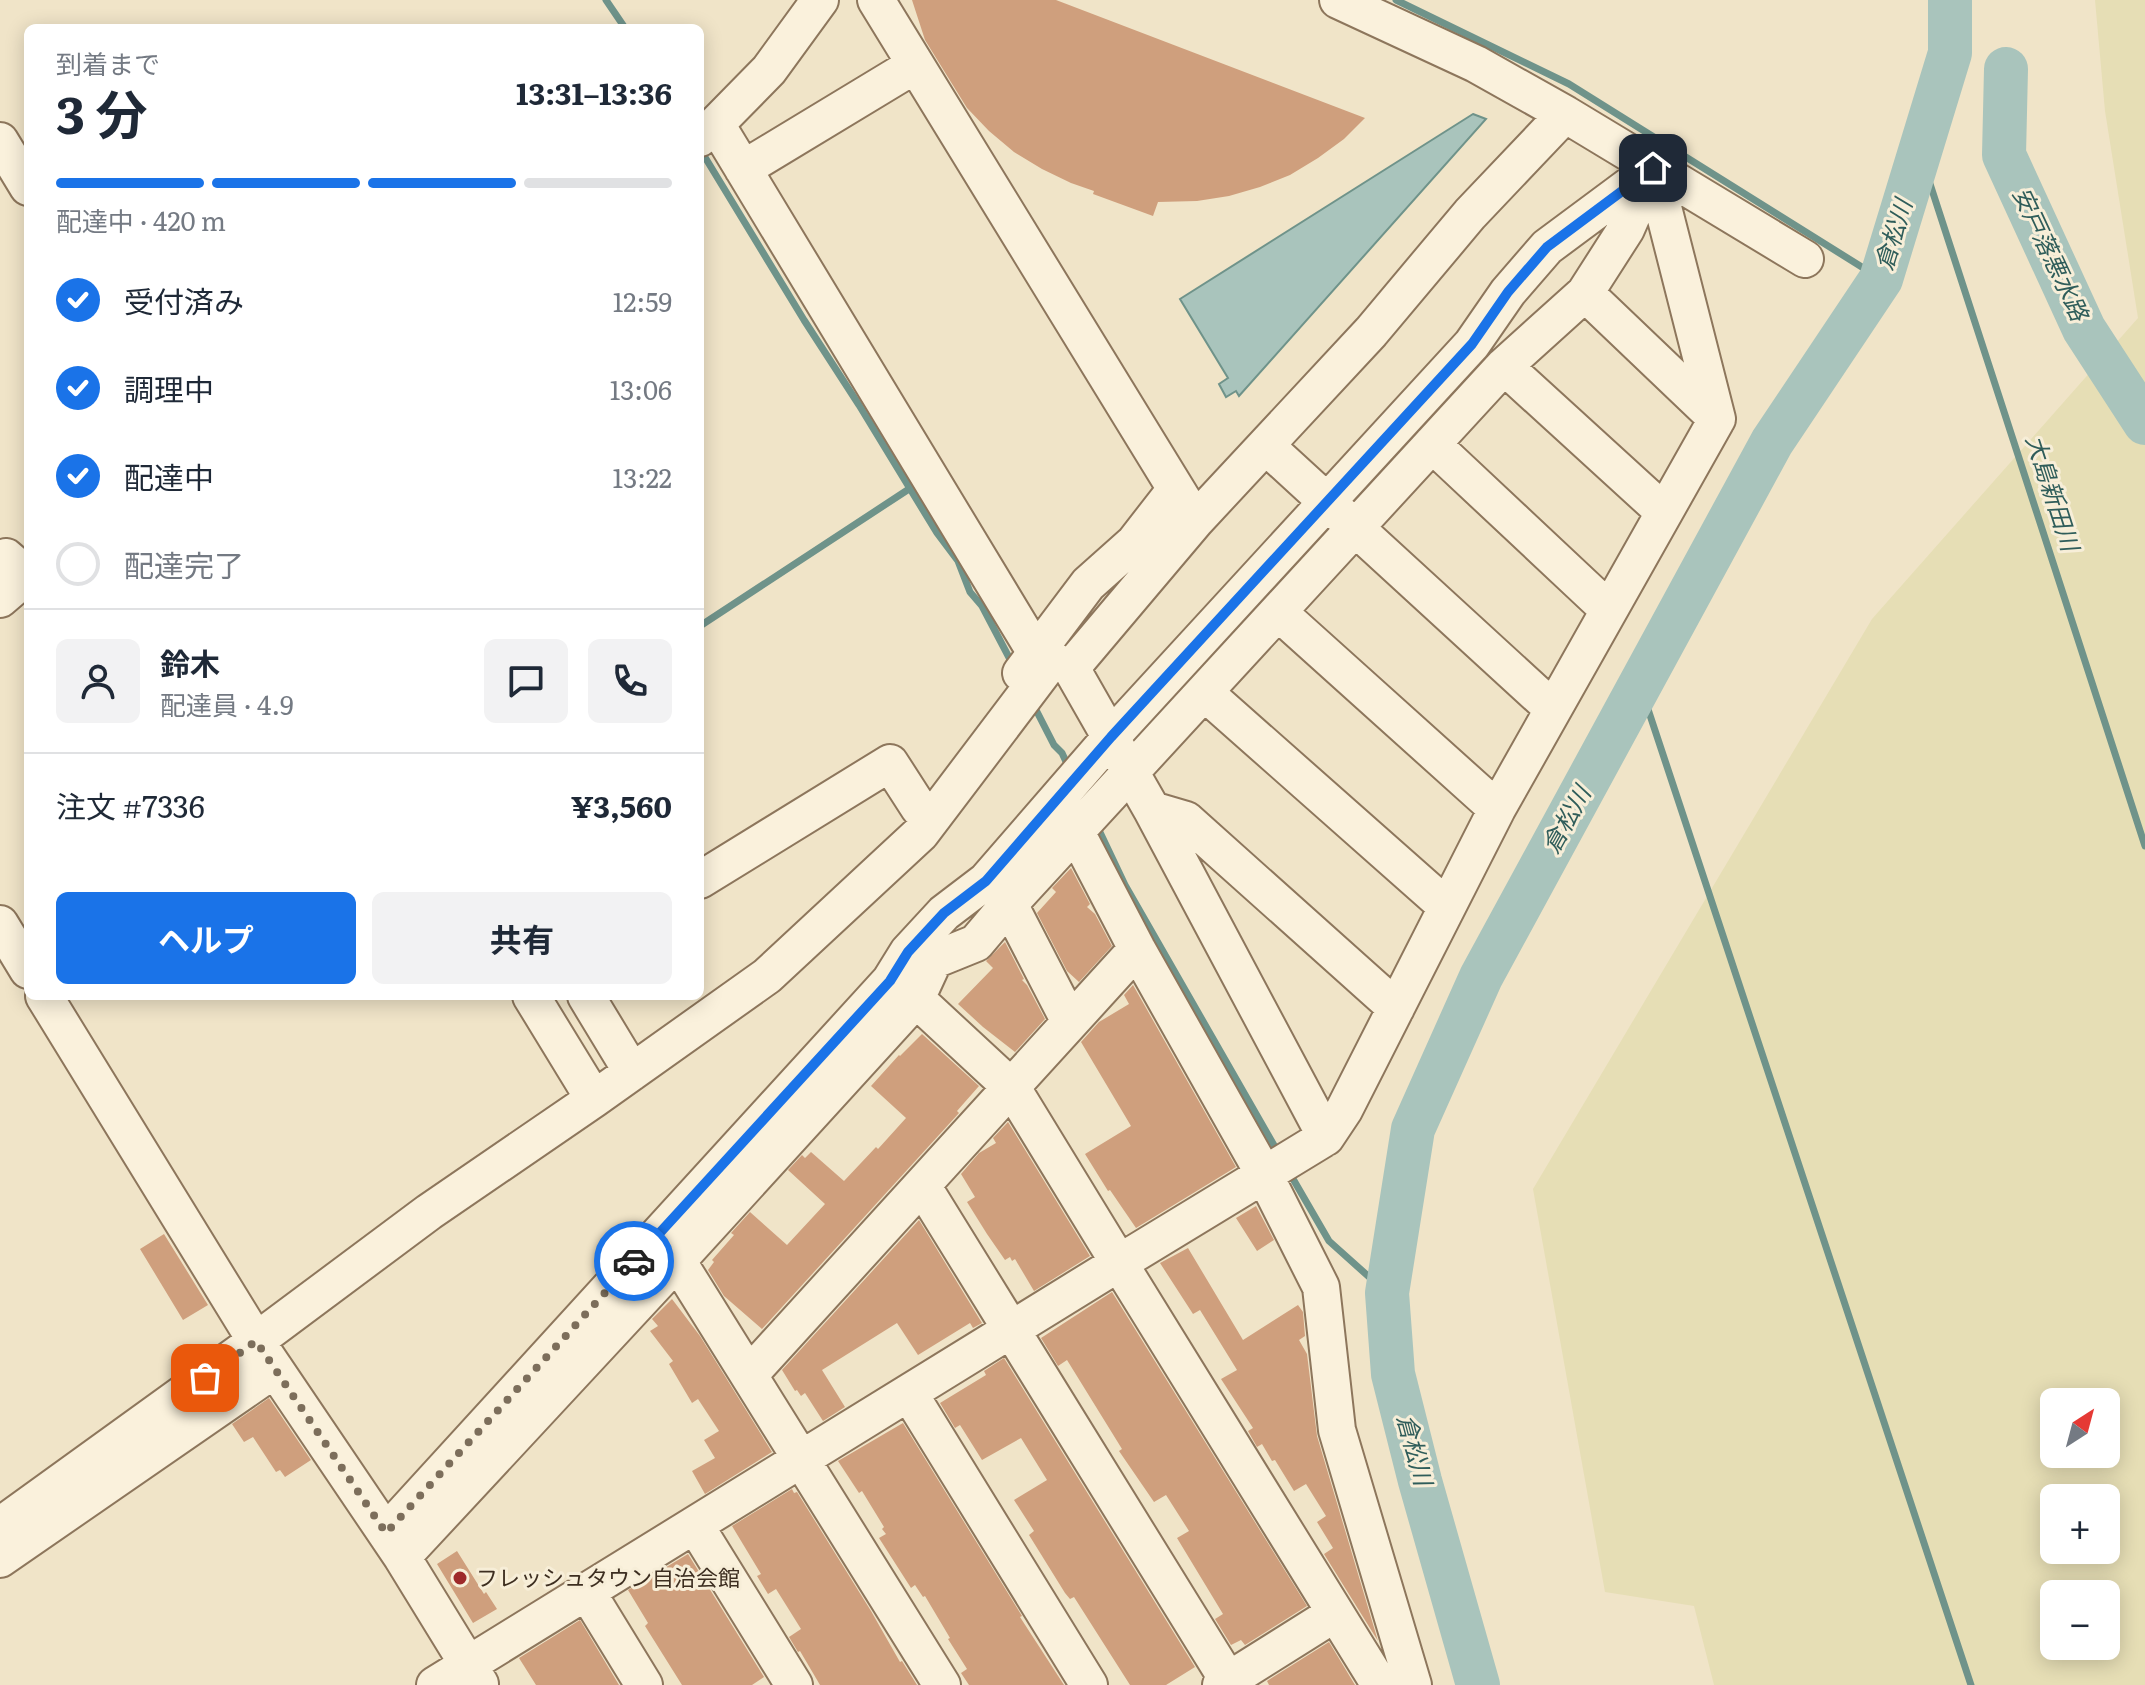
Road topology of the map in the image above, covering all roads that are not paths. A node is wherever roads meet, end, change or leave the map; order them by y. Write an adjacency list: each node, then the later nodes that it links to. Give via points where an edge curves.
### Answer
1 (820, 0): 6 (street, via 769,70)
2 (876, 0): 4 (street)
3 (1338, 0): 5 (street, via 1476,64)
4 (915, 65): 9 (street); 17 (street)
5 (1565, 114): 8 (street); 16 (street)
6 (708, 131): 9 (street)
7 (0, 141): 10 (street)
8 (1653, 168): 11 (street); 12 (street, via 1626,229); 14 (street); 18 (street, via 1547,247 1472,344)
9 (743, 169): 28 (street)
10 (24, 180)
11 (1805, 259)
12 (1585, 293): 13 (street); 14 (street)
13 (1504, 366): 15 (street); 19 (street)
14 (1717, 419): 19 (street)
15 (1432, 444): 21 (street); 26 (street)
16 (1266, 446): 18 (street); 20 (street)
17 (1176, 489): 20 (street); 28 (street, via 1134,543 1088,584)
18 (1327, 502): 21 (street); 31 (street)
19 (1664, 512): 26 (street)
20 (1196, 520): 28 (street)
21 (1355, 528): 27 (street); 30 (street)
22 (0, 561): 23 (street, via 6,557)
23 (24, 573)
24 (24, 579): 25 (street)
25 (0, 599)
26 (1609, 610): 30 (street)
27 (1278, 612): 29 (street); 35 (street)
28 (1053, 661): 31 (street); 34 (street); 52 (street, via 921,833 767,976)
29 (1204, 692): 32 (street); 40 (street)
30 (1553, 709): 35 (street)
31 (1111, 737): 32 (street); 33 (street)
32 (1130, 772): 36 (street); 37 (street)
33 (1056, 800): 37 (street); 41 (street, via 986,881)
34 (919, 808): 38 (street, via 890,763); 52 (street, via 758,960)
35 (1497, 809): 40 (street)
36 (1152, 810): 50 (street, via 1186,820); 55 (street)
37 (1076, 832): 39 (street); 44 (street)
38 (704, 878)
39 (1009, 904): 43 (street); 51 (street)
40 (1447, 907): 50 (street)
41 (944, 913): 43 (street); 46 (street, via 908,952)
42 (0, 924): 45 (street)
43 (976, 943): 46 (street, via 934,960)
44 (1137, 949): 51 (street); 56 (street)
45 (24, 963)
46 (903, 990): 53 (street); 58 (street)
47 (46, 1000): 61 (street)
48 (533, 1000): 54 (street)
49 (588, 1000): 52 (street)
50 (1396, 1008): 55 (street)
51 (1070, 1022): 53 (street)
52 (628, 1065): 54 (street)
53 (1012, 1088): 57 (street); 59 (street)
54 (594, 1099): 61 (street, via 429,1212)
55 (1326, 1137): 56 (street)
56 (1265, 1176): 59 (street); 79 (street, via 1321,1287 1337,1430)
57 (923, 1187): 60 (street); 62 (street)
58 (669, 1246): 62 (street); 67 (street)
59 (1119, 1263): 60 (street); 70 (street)
60 (1012, 1329): 63 (street); 72 (street)
61 (266, 1355): 66 (street); 67 (street); 68 (street)
62 (749, 1375): 64 (street)
63 (909, 1393): 64 (street); 77 (street)
64 (802, 1459): 65 (street); 76 (street)
65 (695, 1525): 69 (street); 75 (street)
66 (0, 1526)
67 (394, 1545): 71 (street)
68 (0, 1559)
69 (587, 1592): 71 (street); 74 (street)
70 (1334, 1614): 72 (street); 78 (street)
71 (474, 1675): 73 (street)
72 (1227, 1683)
73 (435, 1685)
74 (644, 1685)
75 (794, 1685)
76 (942, 1685)
77 (1089, 1685)
78 (1380, 1685)
79 (1413, 1685)

